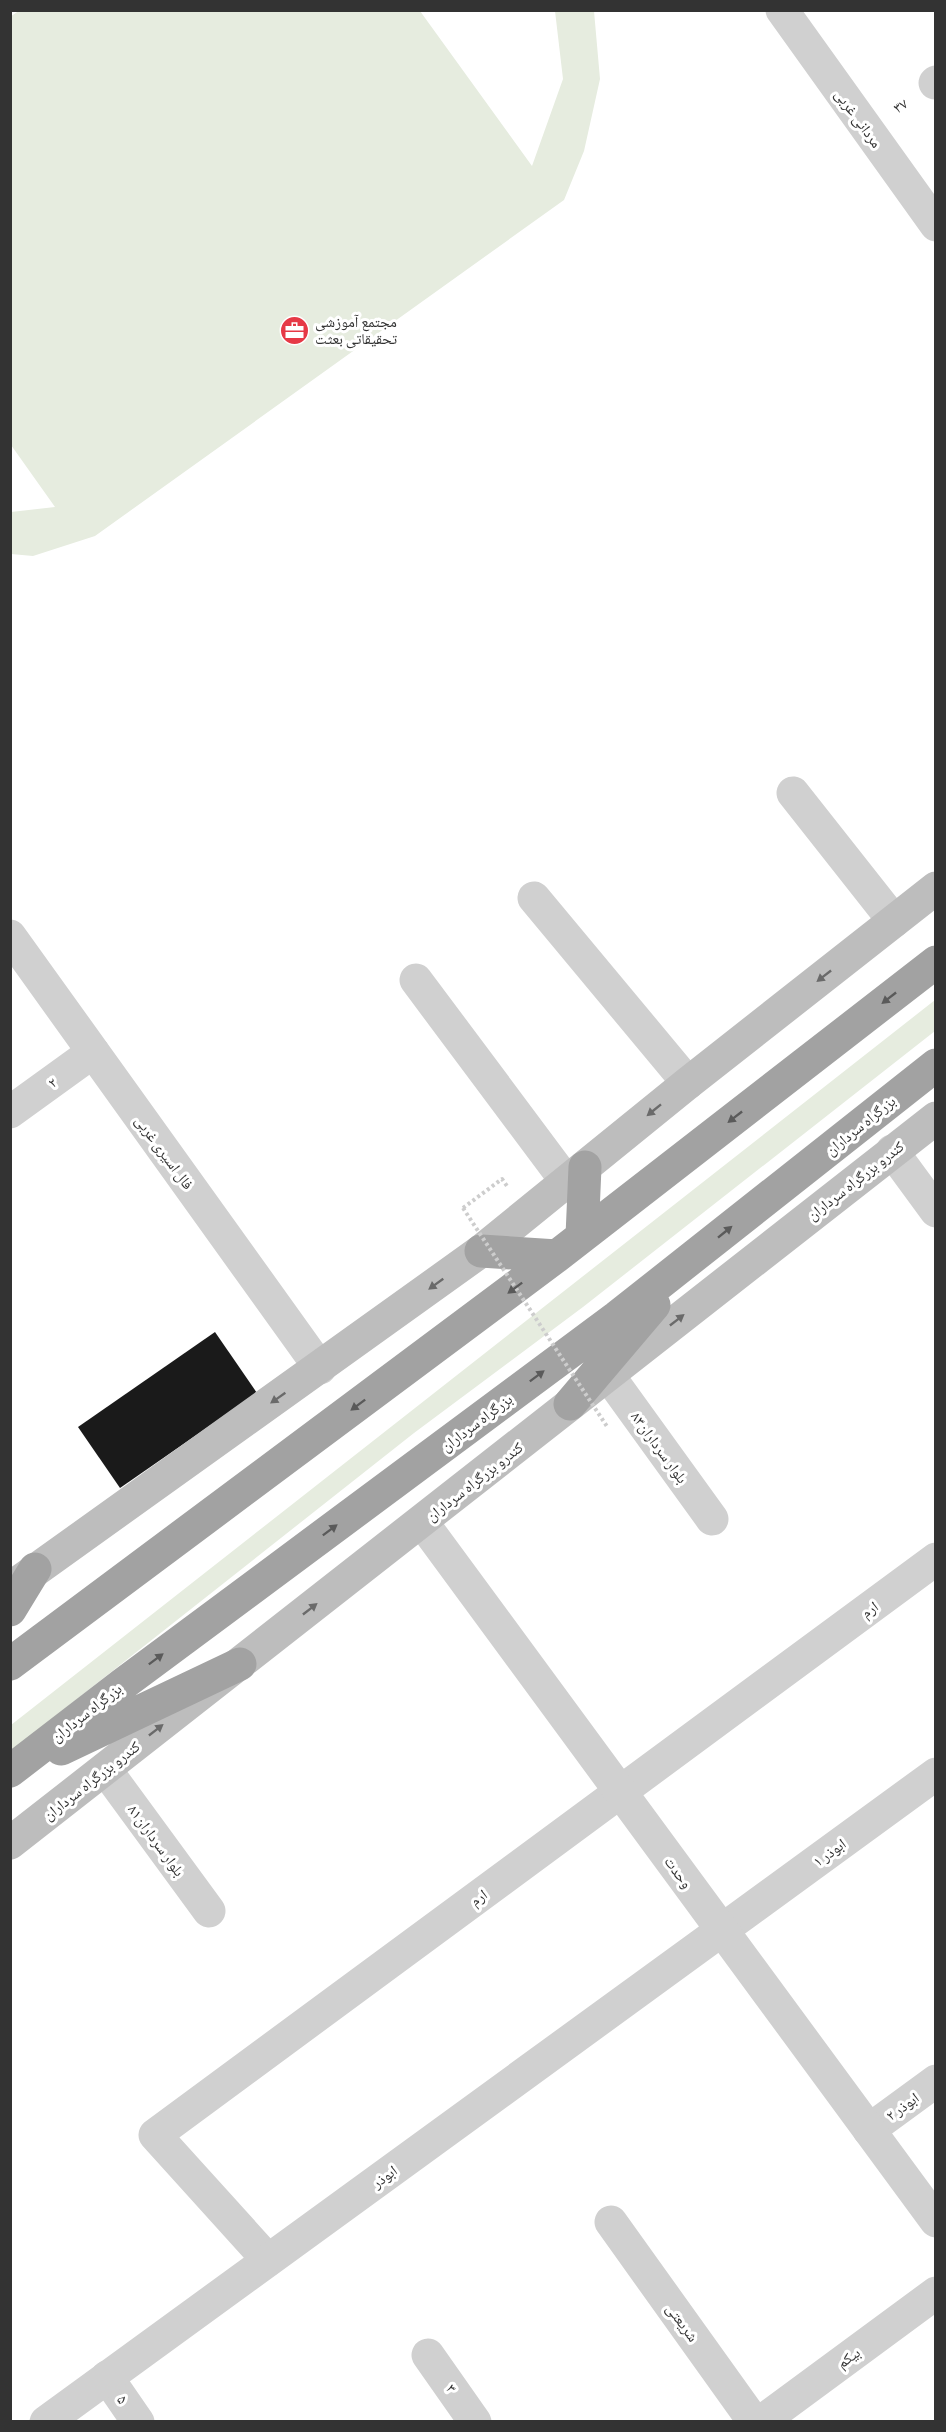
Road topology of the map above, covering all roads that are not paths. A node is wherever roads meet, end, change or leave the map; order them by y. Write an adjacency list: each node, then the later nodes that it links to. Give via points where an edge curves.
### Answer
1 (782, 10): 2 (street, مردانی غربی)
2 (936, 225)
3 (794, 793): 6 (street)
4 (936, 888): 6 (main road)
5 (534, 898): 12 (street)
6 (894, 921): 12 (main road, one-way to 12)
7 (10, 936): 10 (street, فال اسیری غربی)
8 (936, 962): 18 (highway, one-way to 18)
9 (416, 980): 16 (street)
10 (93, 1052): 13 (street, ۲); 21 (street, فال اسیری غربی)
11 (936, 1065): 20 (highway, بزرگراه سرداران, one-way to 11)
12 (687, 1083): 16 (main road, one-way to 16)
13 (10, 1112)
14 (936, 1118): 15 (main road, کندرو بزرگراه سرداران)
15 (892, 1151): 17 (street); 22 (main road, کندرو بزرگراه سرداران, one-way to 15)
16 (576, 1174): 18 (highway); 19 (main road)
17 (936, 1211)
18 (570, 1246): 19 (highway); 29 (highway, one-way to 29)
19 (481, 1251): 21 (main road, one-way to 21)
20 (699, 1254): 23 (highway); 32 (highway, بزرگراه سرداران, one-way to 20)
21 (320, 1368): 27 (main road, one-way to 27)
22 (608, 1374): 23 (main road, کندرو بزرگراه سرداران); 24 (street, بلوار سرداران۸۳)
23 (570, 1404): 25 (main road, کندرو بزرگراه سرداران)
24 (712, 1519)
25 (422, 1522): 30 (main road, کندرو بزرگراه سرداران, one-way to 25); 34 (street, وحدت)
26 (936, 1559): 34 (street, ارم)
27 (23, 1579): 28 (highway)
28 (10, 1610)
29 (10, 1664)
30 (240, 1664): 31 (main road, کندرو بزرگراه سرداران, one-way to 30); 32 (highway)
31 (105, 1769): 35 (main road, کندرو بزرگراه سرداران); 36 (street, بلوار سرداران۸۱)
32 (10, 1772)
33 (936, 1774): 37 (street, ابوذر ۱)
34 (620, 1792): 37 (street, وحدت); 42 (street, ارم, via 155,2135)
35 (10, 1843)
36 (209, 1911)
37 (722, 1930): 39 (street, وحدت); 42 (street, ابوذر)
38 (936, 2081): 39 (street, ابوذر ۲)
39 (869, 2130): 40 (street, وحدت)
40 (936, 2221)
41 (611, 2222): 49 (street, شریعتی)
42 (268, 2260): 45 (street, ابوذر)
43 (936, 2293): 50 (street, بیکم)
44 (428, 2355): 48 (street, ۳)
45 (107, 2377): 46 (street, ابوذر); 47 (street, ۵)
46 (46, 2421)
47 (138, 2421)
48 (476, 2421)
49 (754, 2421)
50 (761, 2421)

